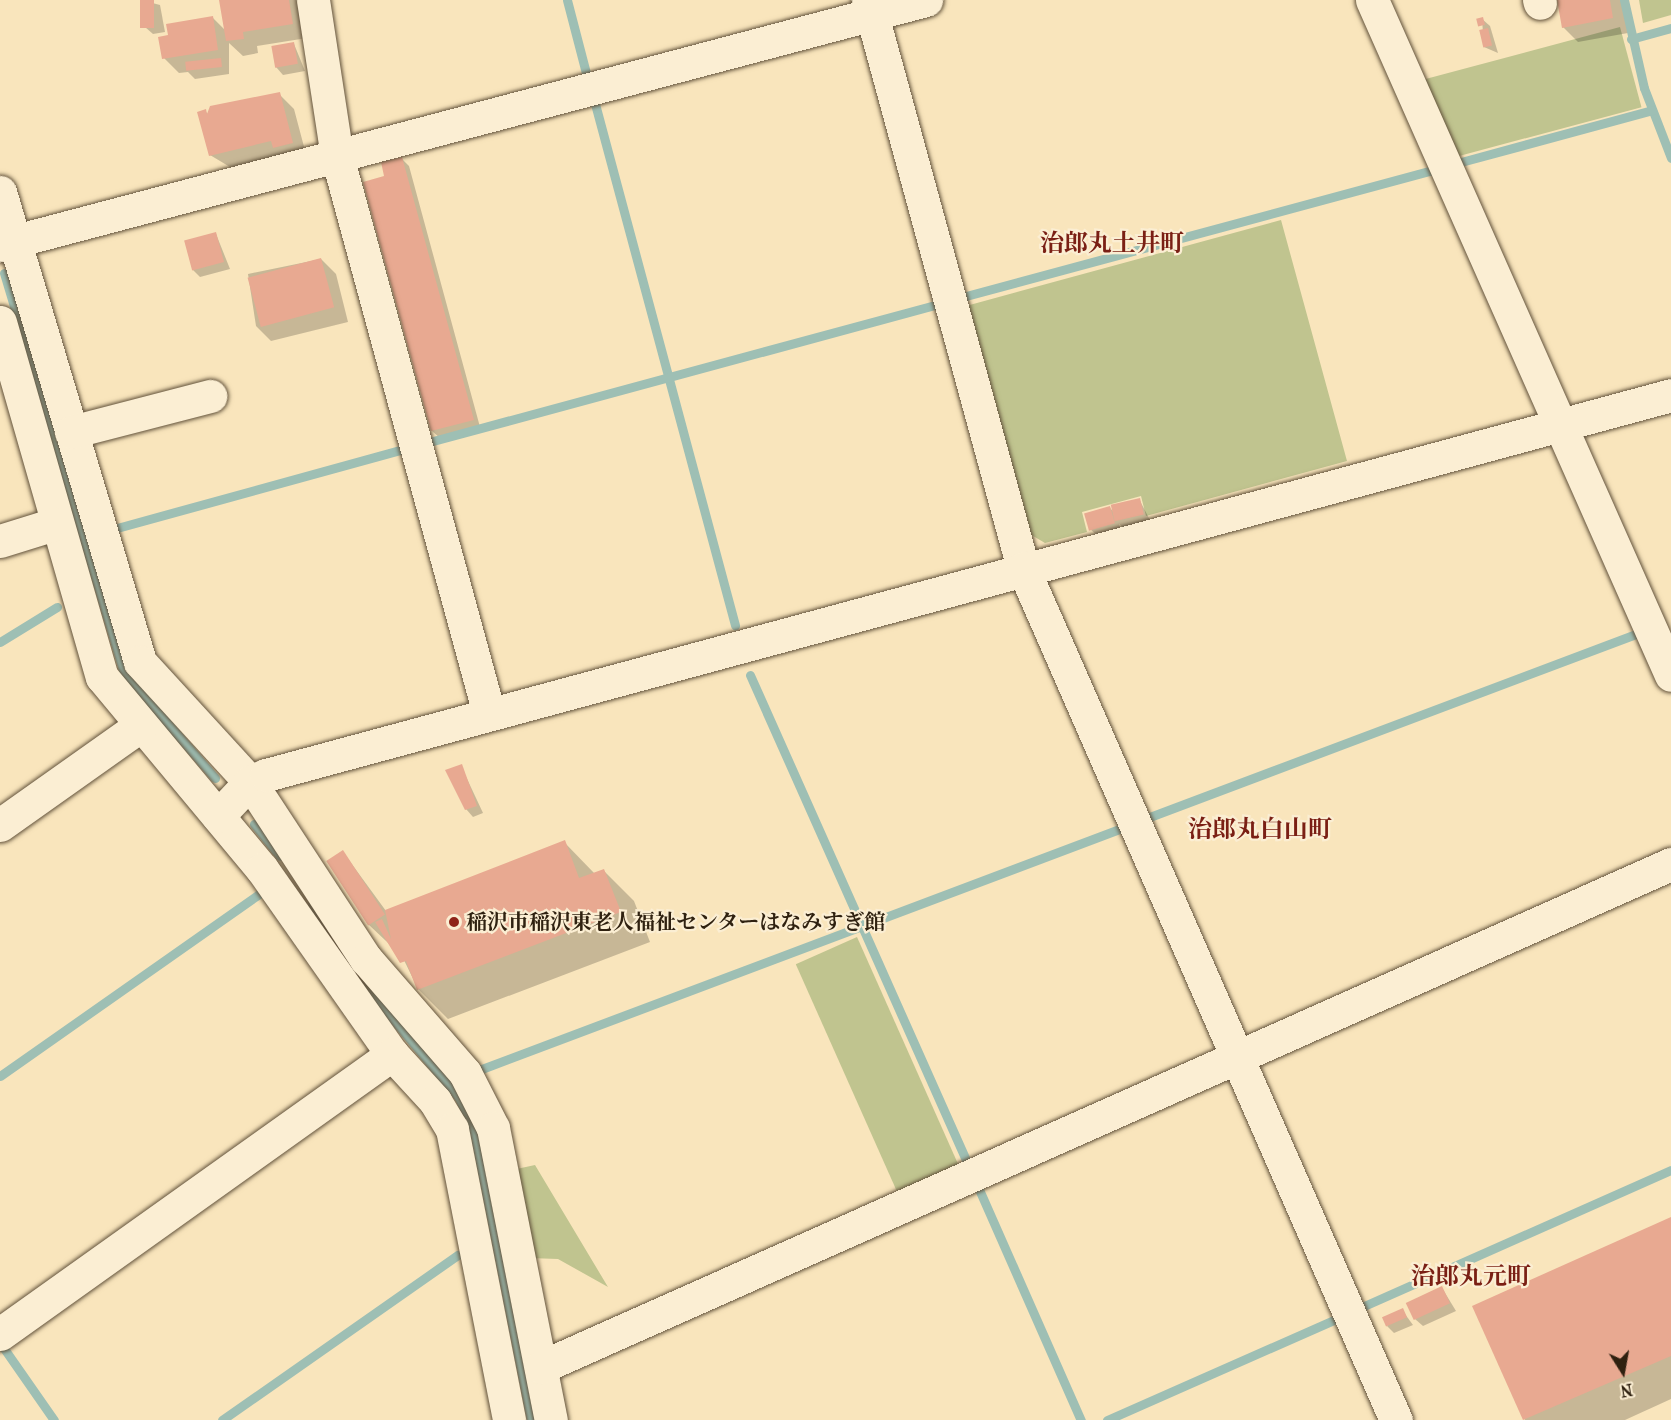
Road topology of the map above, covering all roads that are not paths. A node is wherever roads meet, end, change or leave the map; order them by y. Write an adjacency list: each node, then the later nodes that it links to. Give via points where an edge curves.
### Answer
1 (312, 0): 5 (street)
2 (926, 0): 4 (street)
3 (1372, 0): 11 (street)
4 (870, 7): 5 (street); 15 (street)
5 (337, 156): 7 (street); 17 (street)
6 (0, 192): 7 (street)
7 (7, 243): 12 (street)
8 (0, 322): 13 (street)
9 (1671, 394): 11 (street)
10 (210, 396): 12 (street)
11 (1560, 424): 15 (street); 16 (street)
12 (71, 432): 19 (street, via 140,662)
13 (55, 524): 14 (street); 18 (street, via 102,677)
14 (0, 541)
15 (1023, 568): 17 (street); 24 (street)
16 (1671, 675)
17 (489, 714): 19 (street)
18 (141, 724): 20 (street); 21 (street)
19 (250, 782): 20 (street); 26 (street, via 366,959 465,1073 493,1128)
20 (218, 816): 23 (street, via 262,869)
21 (0, 825)
22 (1671, 864): 24 (street)
23 (392, 1054): 25 (street); 27 (street, via 435,1101 452,1129)
24 (1236, 1058): 26 (street); 29 (street)
25 (0, 1334)
26 (541, 1367): 28 (street)
27 (509, 1420)
28 (551, 1420)
29 (1396, 1420)

